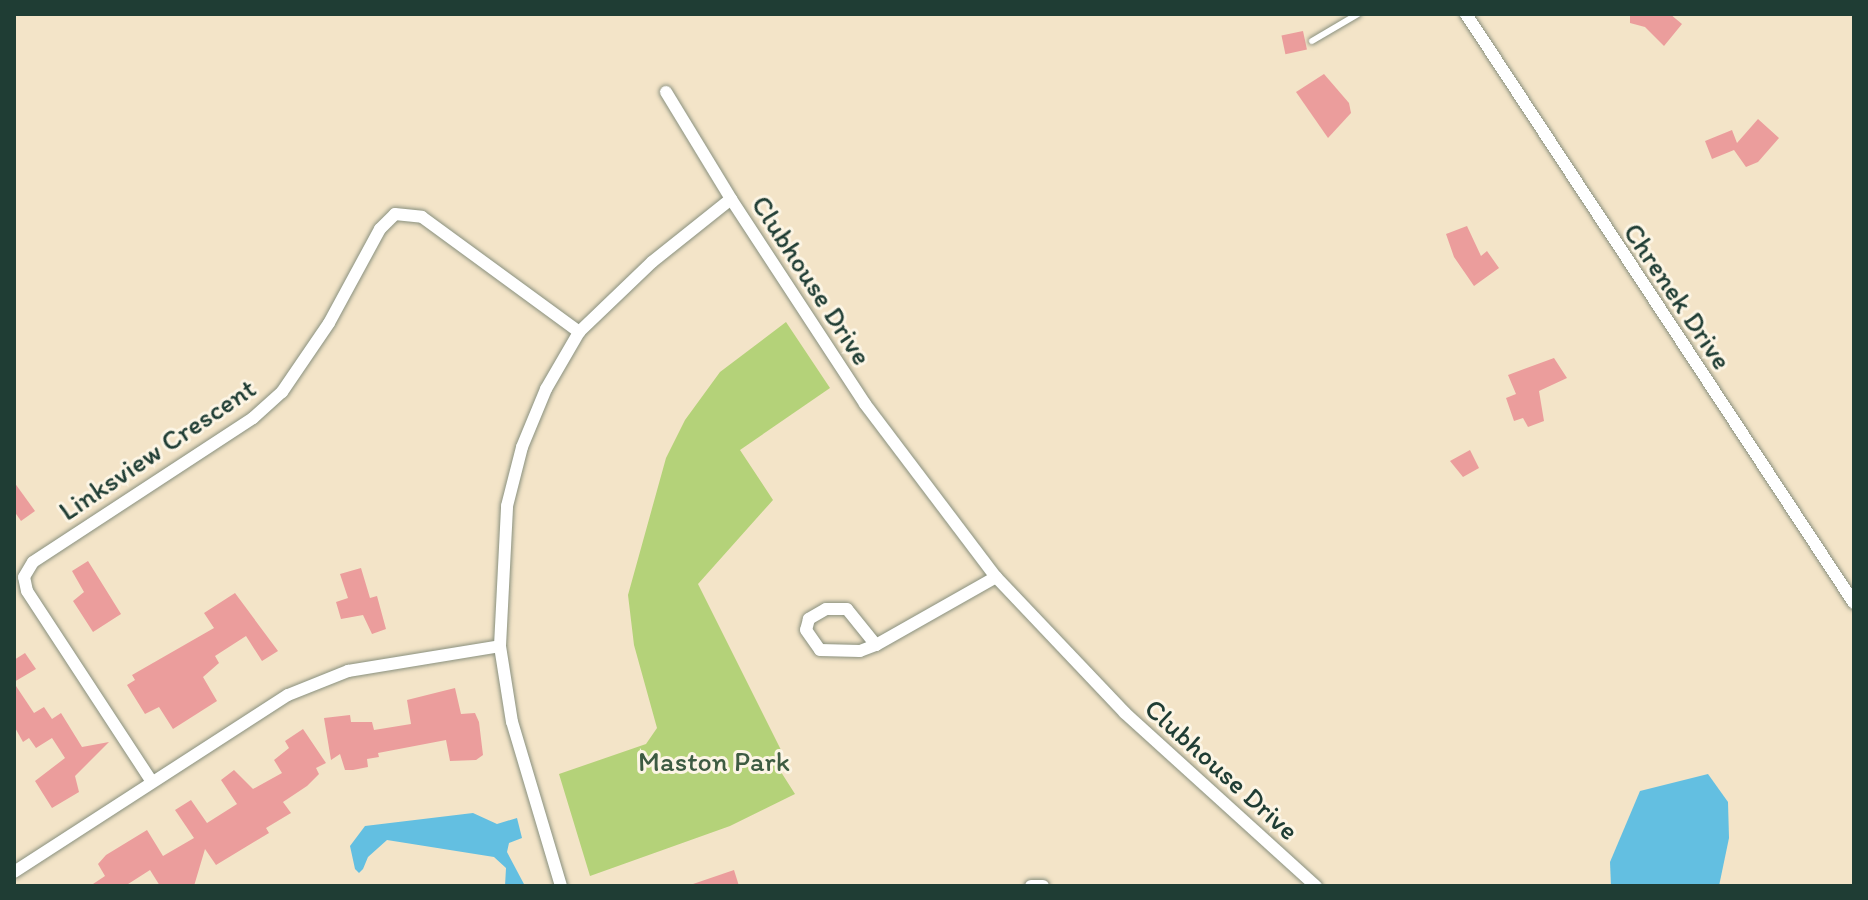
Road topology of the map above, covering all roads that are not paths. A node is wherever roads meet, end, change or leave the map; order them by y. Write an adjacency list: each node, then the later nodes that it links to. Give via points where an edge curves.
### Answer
1 (1358, 14): 3 (lane)
2 (1466, 14): 8 (street, Chrenek Drive)
3 (1312, 41)
4 (666, 92): 5 (street)
5 (731, 199): 6 (street, Clubhouse Drive, via 652,262); 7 (street, Clubhouse Drive, via 865,404)
6 (579, 332): 10 (street, Clubhouse Drive, via 546,389 514,476 499,578); 11 (street, Linksview Crescent, via 422,217 395,214 380,229 329,323 282,392 253,418 33,562 24,577 27,591)
7 (996, 577): 9 (street); 16 (street, Clubhouse Drive, via 1125,713)
8 (1854, 603)
9 (876, 645): 9 (street, via 847,609 826,609 809,619 806,630 820,650 841,654)
10 (500, 646): 11 (street, via 348,671 316,682); 13 (street, Clubhouse Drive, via 512,722)
11 (152, 782): 12 (street)
12 (14, 872)
13 (561, 886)
14 (1031, 886): 15 (street)
15 (1043, 886)
16 (1316, 886)

